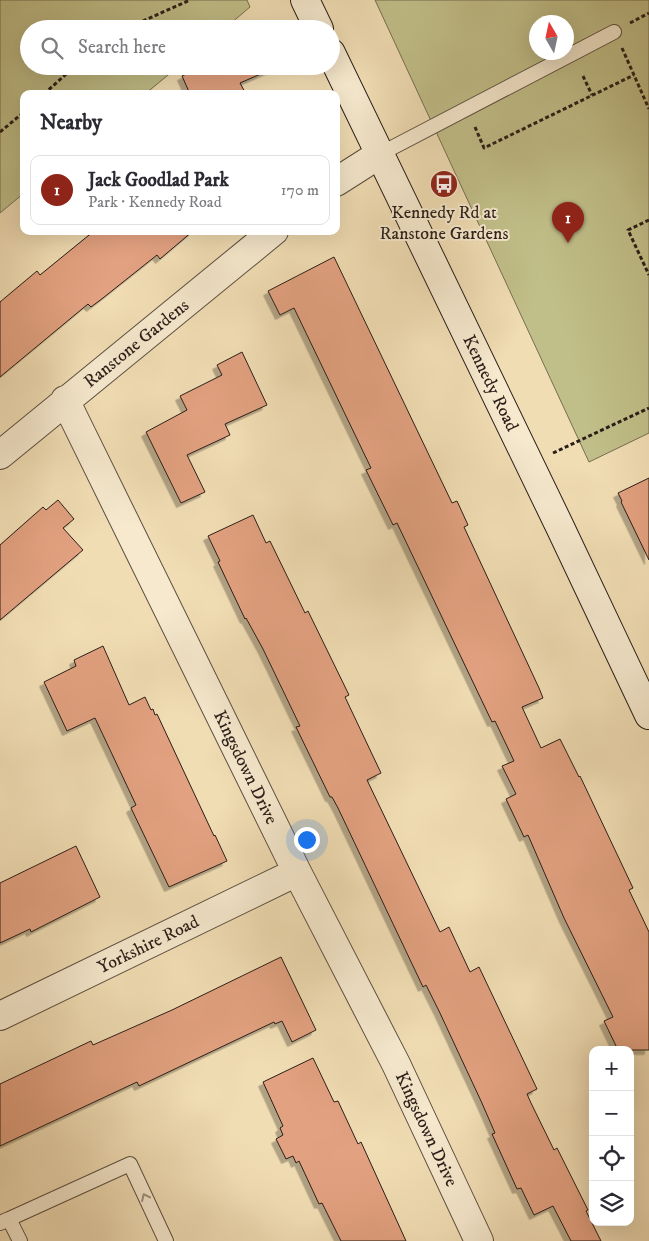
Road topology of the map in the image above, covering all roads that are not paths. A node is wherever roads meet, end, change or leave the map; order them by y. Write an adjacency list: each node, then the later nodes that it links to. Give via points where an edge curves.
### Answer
1 (306, 0): 2 (street)
2 (316, 20)
3 (614, 32): 5 (lane)
4 (340, 72): 5 (street, Kennedy Road)
5 (380, 154): 6 (street); 10 (street, Kennedy Road)
6 (340, 179)
7 (269, 235): 8 (street, Ranstone Gardens)
8 (65, 400): 9 (street, Ranstone Gardens); 11 (street, Kingsdown Drive)
9 (0, 455)
10 (645, 697)
11 (297, 872): 12 (street, Yorkshire Road); 16 (street, Kingsdown Drive, via 396,1064)
12 (0, 1016)
13 (4, 1221): 14 (lane); 15 (lane, one-way to 13, via 130,1164)
14 (20, 1241)
15 (166, 1241)
16 (479, 1241)

